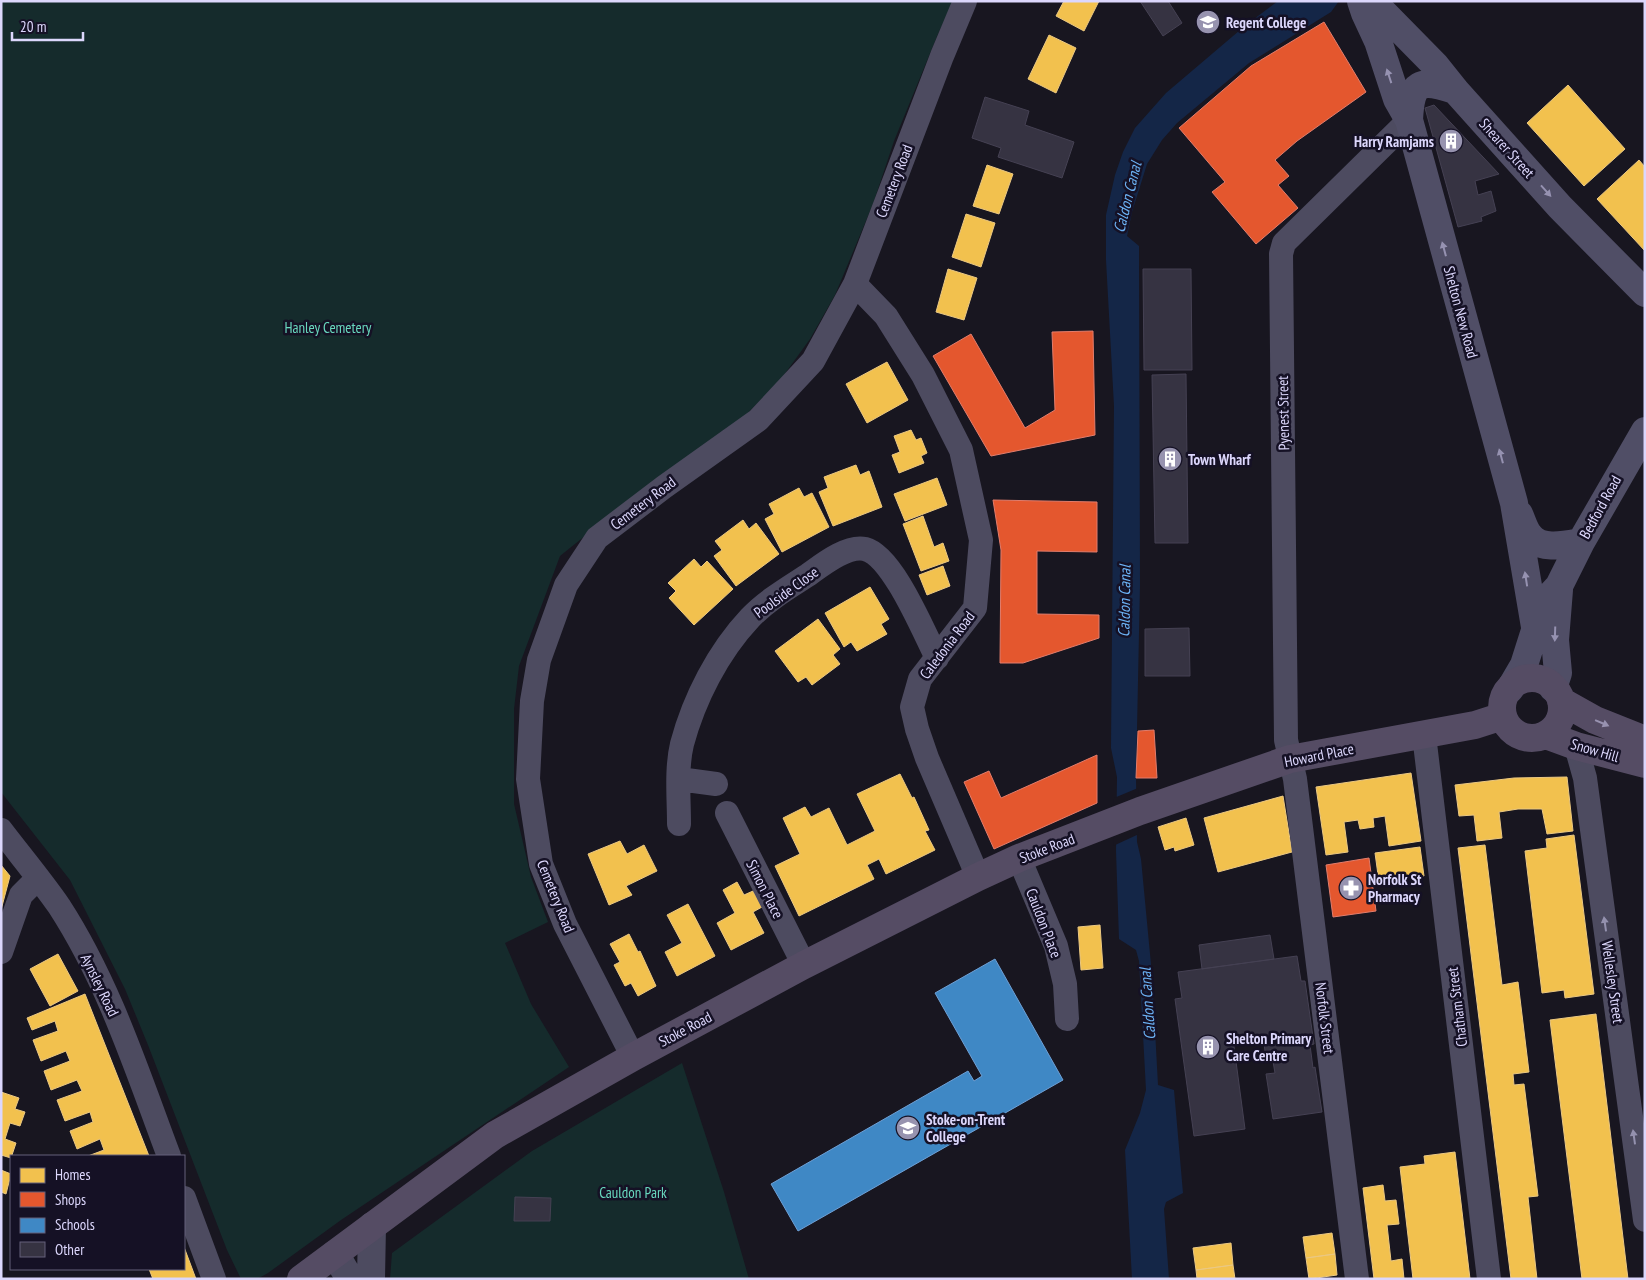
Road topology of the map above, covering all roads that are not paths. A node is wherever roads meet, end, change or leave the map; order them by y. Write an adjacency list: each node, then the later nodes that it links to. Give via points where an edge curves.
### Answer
1 (965, 1): 6 (street, Cemetery Road)
2 (1361, 1): 5 (main road, Shelton New Road, one-way to 2, via 1397,99)
3 (1372, 1): 4 (main road, Shearer Street)
4 (1455, 90): 5 (main road, Shelton New Road, via 1427,83 1420,85 1410,100); 7 (main road, Shearer Street, one-way to 7, via 1560,207)
5 (1409, 120): 9 (main road, Shelton New Road, one-way to 5); 21 (street, Pyenest Street, via 1284,243 1281,254 1286,740)
6 (856, 284): 13 (street, Caledonia Road, via 886,316 923,375 961,450 982,540 975,608); 35 (street, Cemetery Road, via 813,361 758,420 597,538 566,585 539,660 532,701 528,780 541,864 565,924)
7 (1645, 294)
8 (1645, 431): 10 (main road, Bedford Road)
9 (1514, 503): 10 (main road, Shelton New Road, via 1529,536 1536,542 1559,546); 12 (main road, Shelton New Road, one-way to 9)
10 (1581, 542): 11 (main road, Bedford Road)
11 (1559, 586): 12 (main road, Bedford Road, via 1544,602); 15 (main road, Bedford Road, one-way to 15, via 1555,640)
12 (1535, 627): 14 (main road, Bedford Road, via 1524,665)
13 (937, 658): 23 (street, Poolside Close, via 900,583 881,558 865,549 845,552 750,617 726,648 705,682 695,709 682,745); 30 (street, Caledonia Road, via 920,679 912,707 927,758)
14 (1510, 689): 15 (main road, via 1524,679 1532,678 1542,680); 16 (main road, via 1504,697)
15 (1557, 694): 18 (main road, via 1562,711 1558,723); 19 (main road, Snow Hill, one-way to 19, via 1595,720)
16 (1503, 716): 17 (main road, Howard Place); 18 (main road, via 1517,734 1527,738)
17 (1424, 735): 21 (main road, Howard Place); 46 (street, Chatham Street)
18 (1546, 735): 20 (main road, Snow Hill)
19 (1645, 740)
20 (1576, 746): 22 (main road, Snow Hill); 38 (street, Wellesley Street, one-way to 20, via 1585,778)
21 (1290, 759): 27 (main road, Howard Place, via 1140,810); 45 (street, Norfolk Street)
22 (1645, 764)
23 (678, 779): 24 (street); 26 (street, Poolside Close)
24 (716, 784)
25 (727, 812): 33 (street, Simon Place)
26 (679, 824)
27 (1098, 828): 29 (main road, Stoke Road)
28 (1, 830): 31 (street, Aynsley Road)
29 (1019, 858): 30 (main road, Stoke Road); 34 (street, Cauldon Place, via 1056,946 1065,984)
30 (978, 877): 33 (main road, Stoke Road)
31 (38, 878): 32 (street, via 21,895); 36 (street, Aynsley Road, via 59,906 93,967 123,1031)
32 (1, 952)
33 (804, 965): 35 (main road, Stoke Road)
34 (1067, 1019)
35 (633, 1057): 39 (main road, Stoke Road, via 496,1135)
36 (168, 1155)
37 (185, 1201): 41 (street)
38 (1645, 1220)
39 (372, 1226): 40 (main road, Stoke Road); 44 (street)
40 (335, 1254): 42 (main road, Stoke Road); 43 (street)
41 (214, 1279)
42 (301, 1279)
43 (350, 1279)
44 (371, 1279)
45 (1357, 1279)
46 (1489, 1279)

